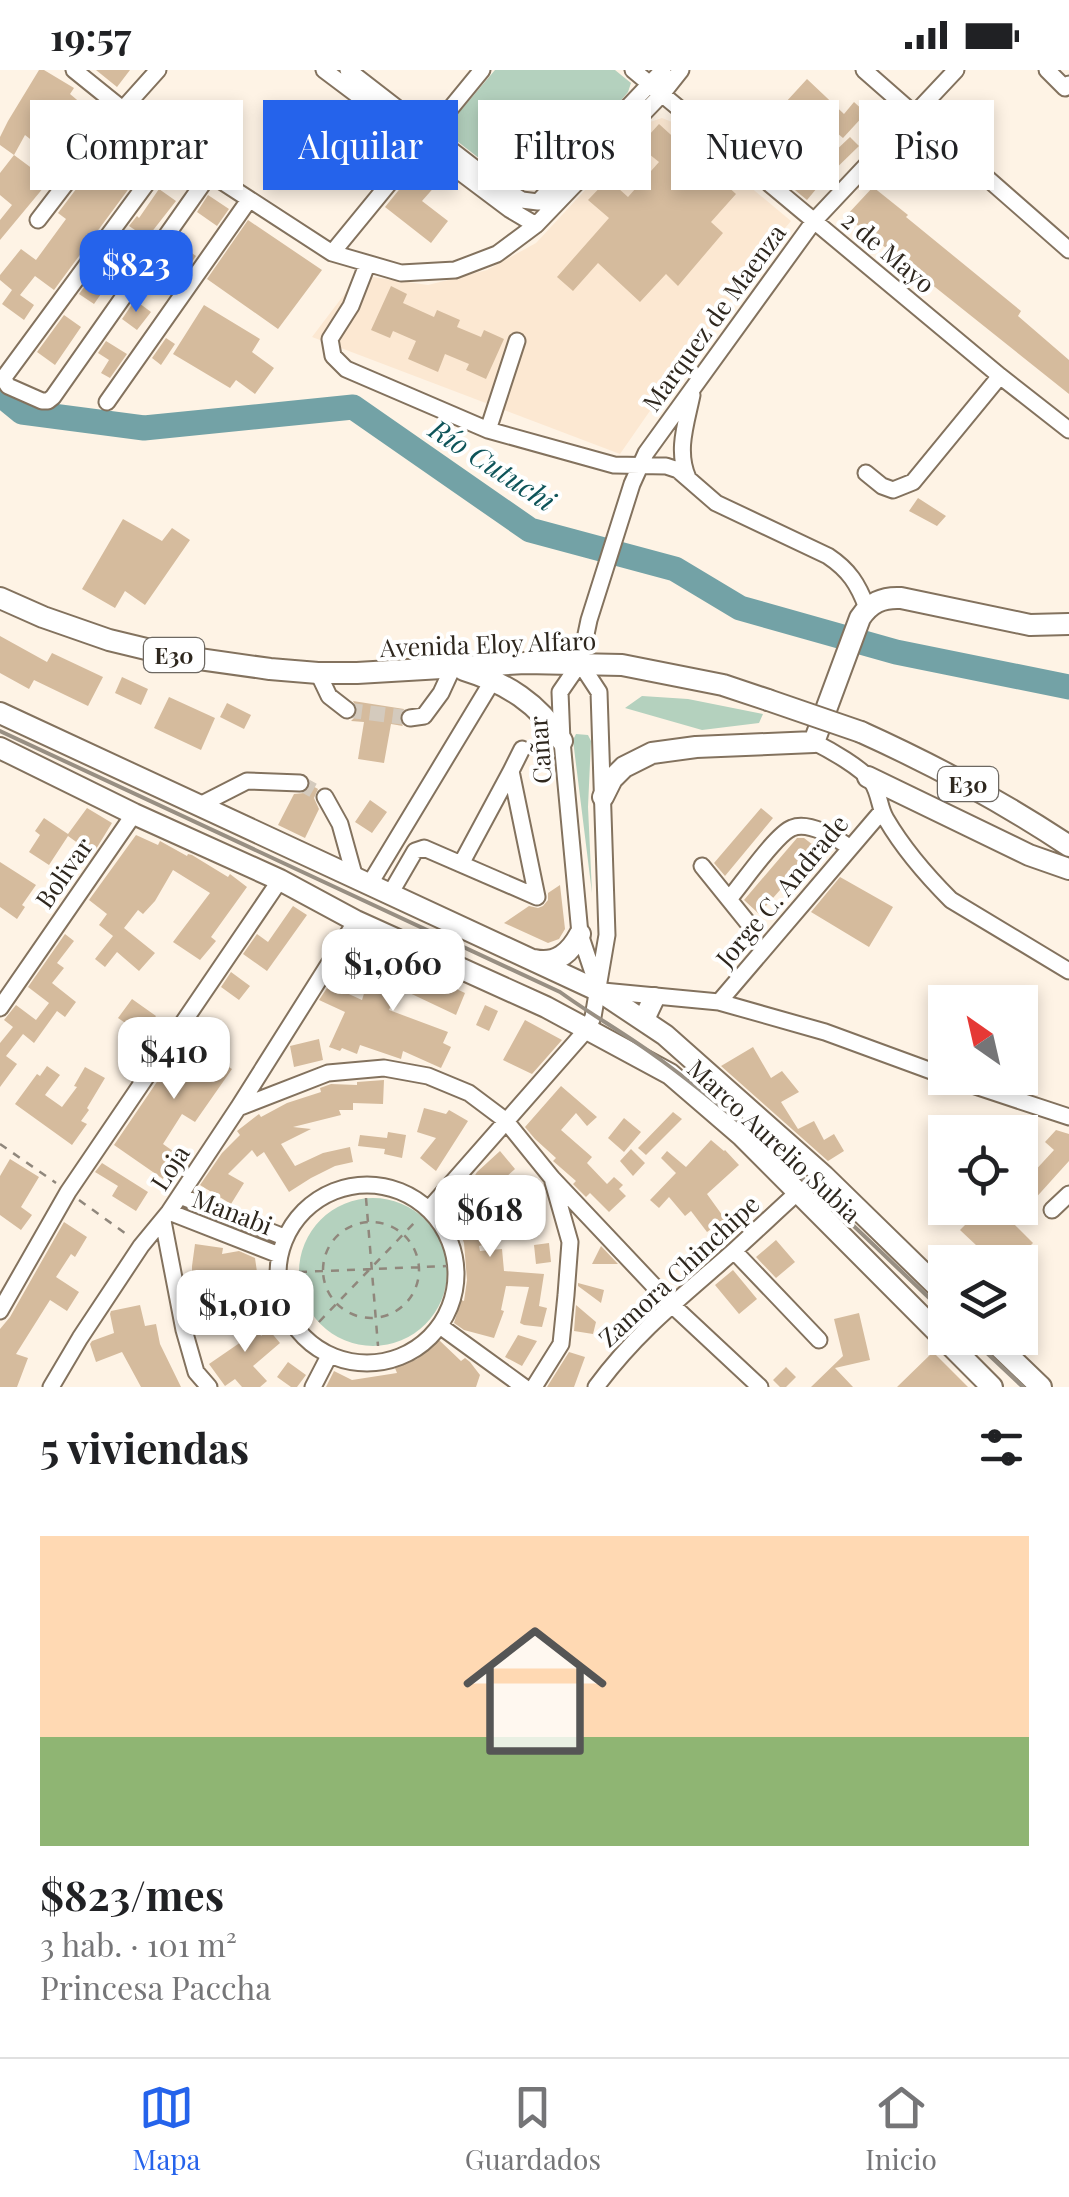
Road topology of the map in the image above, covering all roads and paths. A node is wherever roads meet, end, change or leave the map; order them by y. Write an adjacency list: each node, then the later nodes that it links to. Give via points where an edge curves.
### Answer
1 (74, 70): 14 (street)
2 (158, 70): 15 (street)
3 (324, 70): 16 (street)
4 (348, 70): 17 (street)
5 (482, 70): 18 (street)
6 (634, 70): 13 (street, 2 de Mayo)
7 (662, 70): 13 (street)
8 (681, 70): 13 (street)
9 (864, 70): 19 (street)
10 (956, 70): 20 (street, Marquez de Maenza)
11 (1047, 70): 12 (street, via 1065,88)
12 (1069, 84)
13 (656, 89): 21 (street, via 538,202 522,200); 32 (street, 2 de Mayo); 33 (street)
14 (112, 100)
15 (131, 100)
16 (369, 100)
17 (382, 100)
18 (457, 100)
19 (898, 100)
20 (927, 100)
21 (458, 160)
22 (458, 166): 33 (street)
23 (859, 173): 32 (street, Marquez de Maenza)
24 (994, 184): 34 (street)
25 (61, 190): 31 (street)
26 (142, 190): 27 (street, via 6,376 8,386 42,401 53,397)
27 (198, 190)
28 (233, 190): 30 (street)
29 (383, 190): 35 (street)
30 (249, 200): 35 (street); 40 (street)
31 (38, 220)
32 (814, 221): 38 (street, 2 de Mayo); 39 (street, Marquez de Maenza)
33 (536, 225): 36 (street, via 497,254 454,270 401,273)
34 (1069, 250)
35 (332, 253): 36 (street)
36 (367, 265): 41 (street, via 330,338 333,356 346,370)
37 (517, 341): 41 (street)
38 (1000, 376): 42 (street, 2 de Mayo); 44 (street, via 913,482 893,490)
39 (692, 392): 43 (street, Marquez de Maenza); 45 (street, via 681,457)
40 (107, 402)
41 (488, 430): 43 (street, via 614,465)
42 (1069, 430)
43 (640, 466): 45 (street, via 666,466); 49 (street, Marquez de Maenza)
44 (866, 473)
45 (688, 478): 47 (street, via 716,502 842,566)
46 (0, 598): 51 (main road, Avenida Eloy Alfaro / E30, via 109,640 172,655)
47 (867, 608): 48 (main road, via 900,598 1030,625); 57 (main road)
48 (1069, 624)
49 (580, 663): 50 (main road, Avenida Eloy Alfaro / E30); 56 (street, Cañar, via 560,692); 64 (street, via 599,692); 68 (main road, Avenida Eloy Alfaro / E30, bridge, via 723,685 861,732 1010,807)
50 (452, 667): 51 (main road, Avenida Eloy Alfaro / E30); 52 (main road); 55 (street, via 424,716)
51 (318, 673): 53 (street, via 329,696)
52 (493, 680): 56 (main road, via 541,711); 74 (street)
53 (347, 710)
54 (0, 713): 65 (main road, Marco Aurelio Subia)
55 (410, 718)
56 (562, 741): 79 (street, Cañar)
57 (814, 742): 61 (street); 64 (main road, via 652,753 624,767)
58 (522, 750): 60 (street)
59 (4, 757): 67 (main road, Marco Aurelio Subia)
60 (512, 771): 70 (street); 70 (street, via 537,897)
61 (868, 777): 66 (street); 72 (main road)
62 (300, 784): 65 (street, via 248,781)
63 (326, 796): 74 (street)
64 (603, 797): 82 (street, via 607,935)
65 (198, 806): 74 (main road, Marco Aurelio Subia)
66 (882, 812): 69 (street, Jorge C. Andrade); 81 (street, via 951,900)
67 (134, 814): 73 (main road, Marco Aurelio Subia); 85 (street, Bolivar)
68 (1069, 846)
69 (850, 848): 76 (street, via 806,826 792,828); 84 (street, Jorge C. Andrade)
70 (460, 864): 75 (street, via 415,850)
71 (702, 866): 76 (street)
72 (1069, 869)
73 (280, 880): 77 (main road, Marco Aurelio Subia); 114 (street, via 68,1192)
74 (362, 881): 75 (main road, Marco Aurelio Subia)
75 (390, 894): 80 (main road, Marco Aurelio Subia)
76 (729, 899): 78 (street)
77 (356, 921): 87 (main road, Marco Aurelio Subia); 90 (street, Loja)
78 (748, 923)
79 (580, 934): 80 (main road, via 564,955); 82 (street, Cañar)
80 (534, 960): 82 (main road, Marco Aurelio Subia)
81 (1069, 971)
82 (599, 991): 83 (street); 86 (main road, Marco Aurelio Subia); 87 (street)
83 (654, 998): 84 (street); 86 (main road)
84 (719, 1002): 88 (street)
85 (0, 1008)
86 (647, 1022): 111 (main road, Marco Aurelio Subia, via 824,1176)
87 (588, 1028): 92 (street); 94 (main road, Marco Aurelio Subia, via 670,1074)
88 (928, 1069)
89 (1004, 1095): 91 (street)
90 (238, 1108): 92 (street, via 328,1073 384,1068 469,1093); 96 (street, Loja)
91 (1069, 1117)
92 (505, 1120): 93 (street); 99 (street)
93 (552, 1178): 112 (street); 126 (street, via 570,1242 566,1295 561,1344)
94 (798, 1192): 104 (street, Zamora Chinchipe); 129 (main road, Marco Aurelio Subia)
95 (1069, 1194): 98 (street)
96 (180, 1196): 100 (street, Loja); 103 (street, Manabi)
97 (366, 1198): 101 (path)
98 (1052, 1210)
99 (426, 1212): 102 (path); 103 (street, via 392,1187 350,1186 311,1204); 117 (street, via 448,1234 457,1265 454,1297)
100 (166, 1217): 105 (street, Manabi); 122 (street, Loja); 123 (street, via 184,1330 196,1372)
101 (367, 1221): 102 (path); 108 (path); 109 (path, via 344,1229 327,1247)
102 (404, 1234): 107 (path); 108 (path)
103 (284, 1238): 105 (street)
104 (734, 1251): 112 (street, Zamora Chinchipe); 118 (street)
105 (279, 1256): 121 (street, via 284,1308 302,1336)
106 (447, 1266): 107 (path)
107 (420, 1267): 108 (path); 115 (path, via 415,1292 398,1310)
108 (371, 1269): 109 (path); 113 (path); 115 (path)
109 (321, 1271): 110 (path); 113 (path)
110 (299, 1272)
111 (928, 1277)
112 (671, 1304): 127 (street, Zamora Chinchipe); 128 (street)
113 (336, 1305): 115 (path, via 354,1317); 116 (path)
114 (0, 1311)
115 (376, 1319): 119 (path)
116 (319, 1322)
117 (440, 1326): 121 (street, via 418,1348 390,1361 359,1364); 125 (street)
118 (818, 1340)
119 (378, 1346)
120 (1008, 1355): 130 (main road)
121 (329, 1356): 124 (street)
122 (57, 1383)
123 (209, 1387)
124 (313, 1387)
125 (524, 1387)
126 (534, 1387)
127 (596, 1387)
128 (760, 1387)
129 (992, 1387)
130 (1042, 1387)

